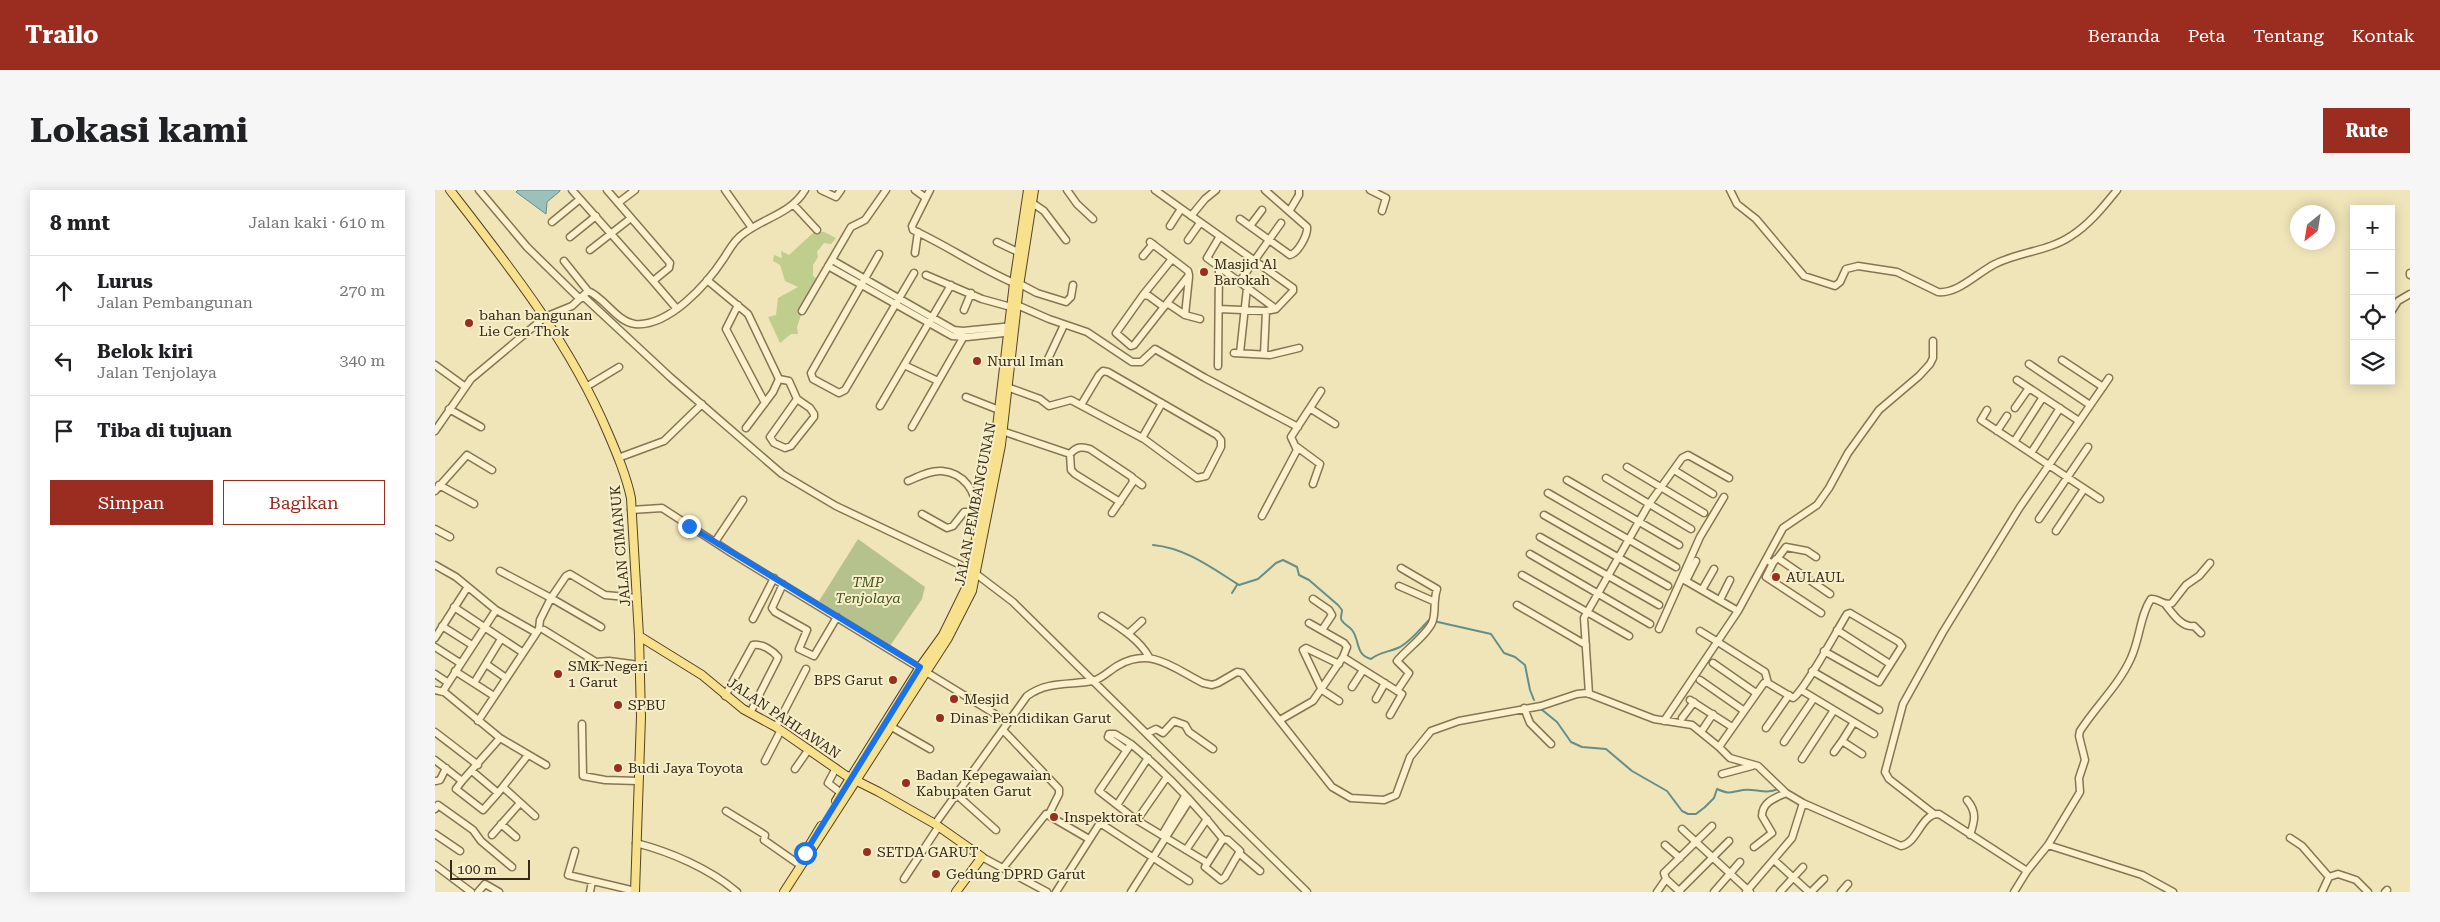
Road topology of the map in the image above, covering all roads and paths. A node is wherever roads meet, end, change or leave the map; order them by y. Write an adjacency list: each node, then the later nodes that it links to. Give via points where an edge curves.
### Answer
1 (450, 190): 92 (main road, JALAN CIMANUK)
2 (479, 190): 77 (street, via 520,240)
3 (572, 190): 25 (street)
4 (607, 190): 28 (street)
5 (635, 190): 28 (street)
6 (725, 190): 44 (street)
7 (805, 190): 29 (street)
8 (821, 190): 9 (street, via 833,197)
9 (841, 190)
10 (886, 190): 62 (street, via 865,220 851,227)
11 (915, 190): 24 (street)
12 (930, 190): 24 (street)
13 (1028, 190): 55 (main road, JALAN PEMBANGUNAN)
14 (1034, 190): 27 (main road, JALAN PEMBANGUNAN)
15 (1067, 190): 37 (street)
16 (1155, 190): 30 (street)
17 (1207, 190): 26 (street)
18 (1216, 190): 26 (street)
19 (1265, 190): 32 (street)
20 (1299, 190): 32 (street)
21 (1370, 190): 33 (street, via 1386,198)
22 (1731, 190): 23 (street, via 1737,204 1756,219 1804,276 1835,286 1846,269 1858,266 1897,272 1944,293 1995,264 2068,238 2085,225)
23 (2117, 190)
24 (926, 198): 46 (street, via 911,226)
25 (580, 199): 34 (street); 39 (street)
26 (1205, 199): 35 (street)
27 (1031, 202): 50 (street, via 1044,211); 71 (main road, JALAN PEMBANGUNAN)
28 (618, 203): 36 (street)
29 (793, 204): 44 (street, via 769,221); 45 (street)
30 (1181, 209): 35 (street); 42 (street)
31 (1262, 210): 43 (street)
32 (1290, 210): 52 (street, via 1308,229 1295,252 1290,255)
33 (1382, 211)
34 (596, 216): 47 (street); 49 (street)
35 (1191, 216): 41 (street)
36 (631, 218): 47 (street); 68 (street, via 670,263 669,268)
37 (1093, 219)
38 (1240, 219): 43 (street)
39 (552, 222)
40 (1281, 223): 52 (street)
41 (1200, 224): 48 (street); 51 (street)
42 (1169, 226)
43 (1250, 226): 52 (street)
44 (751, 228): 67 (street, via 735,240)
45 (817, 230)
46 (918, 232): 56 (street); 71 (street, via 993,274)
47 (612, 233): 54 (street); 68 (street)
48 (1220, 236): 61 (street); 63 (street, via 1206,257)
49 (570, 237)
50 (1066, 240)
51 (1188, 240)
52 (1268, 240): 61 (street)
53 (997, 242): 55 (street)
54 (590, 250)
55 (1018, 252): 71 (main road, JALAN PEMBANGUNAN)
56 (915, 253)
57 (879, 254): 69 (street)
58 (1143, 256): 59 (street, via 1152,243)
59 (1172, 259): 66 (street, via 1189,271); 78 (street)
60 (564, 261): 77 (street)
61 (1254, 261): 70 (street); 86 (street, via 1294,290)
62 (830, 263): 69 (street); 89 (street)
63 (1219, 268): 70 (street); 85 (street)
64 (914, 273): 79 (street)
65 (926, 275): 72 (street)
66 (1189, 275): 81 (street); 91 (street)
67 (707, 280): 80 (street); 84 (street)
68 (653, 281): 84 (street)
69 (863, 282): 79 (street); 79 (street, via 811,373 813,379 839,393 845,390)
70 (1240, 282): 74 (street)
71 (1017, 283): 73 (street, via 1066,302 1071,297); 82 (main road, JALAN PEMBANGUNAN)
72 (951, 285): 75 (street); 94 (street)
73 (1073, 285)
74 (1247, 288): 86 (street); 88 (street)
75 (971, 294): 82 (street); 87 (street)
76 (2410, 294): 83 (street)
77 (584, 295): 84 (street, via 630,323 658,321); 92 (street, via 564,310); 125 (street)
78 (1143, 295): 81 (street); 100 (street, via 1116,331)
79 (897, 301): 94 (street)
80 (738, 305): 112 (street, via 748,314); 124 (street, via 726,329)
81 (1165, 305): 91 (street); 100 (street, via 1134,345)
82 (1014, 306): 95 (street); 96 (main road, JALAN PEMBANGUNAN)
83 (2395, 306)
84 (677, 309)
85 (1219, 309): 88 (street); 110 (street)
86 (1276, 309): 90 (street)
87 (964, 310)
88 (1243, 310): 90 (street); 103 (street, via 1237,353)
89 (802, 311)
90 (1266, 311): 103 (street)
91 (1185, 315): 93 (street)
92 (545, 317): 115 (street); 116 (main road, JALAN CIMANUK)
93 (1200, 319)
94 (931, 320): 97 (street, via 957,331); 98 (street, via 949,335); 108 (street)
95 (1064, 325): 102 (street, via 1087,332); 104 (street)
96 (1011, 329): 97 (street); 117 (main road, JALAN PEMBANGUNAN); 133 (main road, JALAN PEMBANGUNAN)
97 (990, 330): 98 (street)
98 (963, 338): 114 (street)
99 (1933, 341): 201 (street, via 1930,364 1879,410 1847,453 1817,505 1783,528)
100 (1129, 344): 102 (street)
101 (1299, 348): 103 (street, via 1279,354)
102 (1121, 353): 141 (street, via 1132,362 1139,362 1155,349)
103 (1264, 354)
104 (1048, 359)
105 (2062, 360): 118 (street)
106 (2029, 364): 128 (street)
107 (435, 365): 115 (street)
108 (904, 365): 114 (street); 129 (street)
109 (619, 366): 116 (street)
110 (1218, 366)
111 (2109, 378): 118 (street)
112 (779, 379): 123 (street, via 789,382); 124 (street)
113 (2017, 380): 119 (street)
114 (938, 381): 143 (street)
115 (464, 386): 132 (street)
116 (586, 387): 154 (main road, JALAN CIMANUK)
117 (1007, 387): 127 (street, via 1049,406 1068,400); 145 (main road, JALAN PEMBANGUNAN)
118 (2103, 387): 128 (street)
119 (2029, 388): 122 (street); 130 (street)
120 (1321, 391): 134 (street)
121 (966, 397): 133 (street)
122 (2043, 397): 131 (street); 149 (street)
123 (797, 400): 123 (street, via 810,408 814,416 791,446 785,448 770,437)
124 (765, 402): 144 (street)
125 (701, 404): 154 (street, via 663,441); 194 (street, via 758,455 798,485 848,512)
126 (1162, 404): 127 (street, via 1103,371); 148 (street); 148 (street, via 1217,435 1221,447 1214,464 1206,476 1197,478)
127 (1081, 405): 148 (street)
128 (2090, 405): 139 (street)
129 (880, 406)
130 (2015, 408)
131 (2060, 408): 139 (street); 152 (street)
132 (449, 409): 138 (street); 142 (street)
133 (999, 410): 145 (main road, JALAN PEMBANGUNAN)
134 (1311, 410): 140 (street); 141 (street)
135 (1987, 410): 146 (street, via 1981,420)
136 (435, 416): 138 (street)
137 (2007, 416): 146 (street)
138 (442, 420): 147 (street)
139 (2079, 421): 155 (street)
140 (1335, 424)
141 (1298, 426): 151 (street, via 1290,439)
142 (481, 427)
143 (912, 427)
144 (746, 428)
145 (999, 430): 153 (street); 179 (main road, JALAN PEMBANGUNAN); 208 (main road, JALAN PEMBANGUNAN)
146 (1997, 430): 149 (street)
147 (435, 431)
148 (1142, 438)
149 (2014, 442): 152 (street)
150 (2087, 446): 159 (street)
151 (1297, 447): 165 (street, via 1320,464); 184 (street)
152 (2031, 453): 155 (street)
153 (1069, 454): 162 (street, via 1083,446); 175 (street, via 1071,470 1075,474)
154 (618, 458): 178 (main road, JALAN CIMANUK, via 626,476)
155 (2049, 465): 159 (street); 361 (street, via 1978,574 1903,704 1885,772 1889,779)
156 (1627, 467): 167 (street)
157 (492, 470): 168 (street, via 467,455)
158 (1674, 470): 161 (street, via 1688,455); 167 (street); 171 (street)
159 (2067, 477): 169 (street); 186 (street)
160 (1606, 478): 177 (street)
161 (1729, 478)
162 (1134, 479): 166 (street); 175 (street)
163 (1567, 480): 187 (street)
164 (908, 481): 179 (street, via 934,471 959,476 972,489)
165 (1313, 484)
166 (1142, 485)
167 (1660, 486): 177 (street); 180 (street)
168 (437, 488): 176 (street)
169 (2084, 489): 173 (street); 190 (street)
170 (1548, 493): 193 (street)
171 (1713, 494)
172 (1724, 496): 212 (street, via 1700,537)
173 (2100, 499)
174 (743, 500): 195 (street)
175 (1119, 502): 182 (street)
176 (474, 504)
177 (1649, 504): 187 (street); 189 (street)
178 (631, 510): 195 (street, via 662,508); 222 (main road, JALAN CIMANUK)
179 (979, 512): 181 (street, via 964,512 953,526 947,528); 208 (main road, JALAN PEMBANGUNAN)
180 (1704, 512)
181 (922, 514)
182 (1112, 514)
183 (1544, 515): 199 (street)
184 (1262, 516)
185 (866, 518): 194 (street)
186 (2039, 519)
187 (1639, 522): 193 (street); 196 (street)
188 (435, 529): 191 (street)
189 (1691, 529)
190 (2056, 531)
191 (450, 537)
192 (1540, 537): 210 (street)
193 (1629, 540): 199 (street); 204 (street)
194 (914, 541): 208 (street)
195 (715, 542): 211 (street)
196 (1679, 545)
197 (1530, 554): 219 (street)
198 (1816, 557): 201 (street, via 1786,547)
199 (1619, 558): 210 (street); 216 (street)
200 (1696, 561): 212 (street)
201 (1772, 561): 220 (street); 231 (street); 233 (street, via 1766,577)
202 (2210, 563): 226 (street, via 2172,603)
203 (435, 564): 217 (street)
204 (1676, 567)
205 (1401, 568): 225 (street, via 1437,589)
206 (1715, 568): 218 (street)
207 (500, 571): 221 (street)
208 (974, 571): 270 (main road, JALAN PEMBANGUNAN, via 972,591 948,638); 277 (street, via 1013,602)
209 (1522, 575): 232 (street)
210 (1608, 576): 219 (street); 228 (street)
211 (774, 578): 214 (street); 236 (street)
212 (1684, 580): 218 (street); 243 (street)
213 (1730, 580): 224 (street)
214 (783, 584): 235 (street); 235 (street, via 772,608 807,630 801,651 814,656)
215 (1399, 586): 225 (street)
216 (1667, 586)
217 (467, 588): 229 (street); 230 (street)
218 (1702, 590): 224 (street)
219 (1597, 594): 232 (street); 239 (street)
220 (1830, 594)
221 (551, 598): 222 (street, via 570,574 605,595); 241 (street); 248 (street)
222 (637, 598): 251 (main road, JALAN CIMANUK)
223 (1313, 599): 245 (street, via 1332,615)
224 (1720, 600): 231 (street)
225 (1433, 601): 286 (street, via 1433,620 1427,632 1397,661 1409,673)
226 (2165, 604): 249 (street, via 2182,623 2194,626); 382 (street, via 2151,599 2141,633 2123,674 2080,731 2085,760 2079,778 2080,792)
227 (1517, 605): 257 (street)
228 (1659, 605)
229 (454, 607): 240 (street); 242 (street)
230 (496, 610): 242 (street); 248 (street)
231 (1738, 611): 255 (street)
232 (1587, 613): 252 (street); 257 (street)
233 (1821, 614)
234 (1102, 616): 250 (street)
235 (837, 617): 270 (street)
236 (753, 619)
237 (1142, 621): 250 (street)
238 (1309, 623): 245 (street)
239 (1650, 624)
240 (442, 626): 253 (street); 256 (street)
241 (601, 627)
242 (484, 628): 254 (street); 256 (street)
243 (1659, 629)
244 (544, 630): 268 (street, via 596,662 609,660)
245 (1322, 630): 262 (street, via 1346,645)
246 (1837, 630): 259 (street); 267 (street); 267 (street, via 1850,613 1899,642 1901,648)
247 (1700, 631): 255 (street)
248 (535, 632): 260 (street)
249 (2201, 633)
250 (1128, 634): 261 (street)
251 (639, 636): 268 (main road, JALAN CIMANUK); 292 (main road, JALAN PAHLAWAN, via 702,675)
252 (1629, 636)
253 (435, 638)
254 (501, 639): 260 (street); 265 (street)
255 (1719, 643): 281 (street, via 1765,672); 306 (street)
256 (472, 645): 263 (street)
257 (1586, 645): 289 (street)
258 (435, 648): 263 (street)
259 (1824, 650): 267 (street, via 1878,682); 273 (street)
260 (522, 652): 275 (street)
261 (1149, 657): 277 (street, via 1131,659); 304 (street, via 1212,685 1241,673)
262 (1343, 657): 266 (street); 271 (street)
263 (460, 663): 272 (street)
264 (1713, 663): 288 (street)
265 (486, 664): 275 (street); 279 (street)
266 (1339, 664): 284 (street); 284 (street, via 1305,648 1305,656)
267 (1891, 664)
268 (639, 665): 348 (main road, JALAN CIMANUK)
269 (806, 669): 312 (street)
270 (923, 669): 307 (street); 310 (main road, JALAN PEMBANGUNAN); 345 (main road, JALAN PEMBANGUNAN)
271 (1363, 670): 280 (street); 282 (street)
272 (455, 671): 278 (street); 279 (street)
273 (1812, 671): 285 (street); 299 (street)
274 (435, 674): 278 (street)
275 (506, 678): 291 (street)
276 (1701, 680): 297 (street)
277 (1095, 681): 307 (street, via 1067,682 1037,689 1027,696); 317 (street)
278 (447, 682): 287 (street)
279 (474, 683): 291 (street)
280 (1385, 683): 286 (street); 294 (street)
281 (1768, 683): 288 (street, via 1763,683); 290 (street)
282 (1352, 687)
283 (435, 690): 287 (street)
284 (1321, 690): 295 (street); 304 (street, via 1313,701)
285 (1801, 690): 290 (street, via 1793,698); 293 (street)
286 (1397, 691): 302 (street, via 1402,694)
287 (443, 692): 305 (street)
288 (1756, 693): 297 (street)
289 (1589, 694): 296 (street, via 1577,694); 306 (street)
290 (1789, 695): 313 (street)
291 (494, 696): 305 (street)
292 (725, 696): 300 (main road, JALAN PAHLAWAN); 300 (street, via 753,645 773,652 777,660)
293 (1814, 698): 298 (street); 321 (street)
294 (1376, 699)
295 (1339, 701)
296 (1524, 708): 304 (street, via 1459,721 1431,731 1410,758 1396,794 1384,800 1351,798 1331,787); 323 (street, via 1530,723)
297 (1743, 710): 311 (street)
298 (1834, 710): 308 (street); 333 (street)
299 (1879, 710)
300 (749, 713): 312 (main road, JALAN PAHLAWAN)
301 (1713, 714): 303 (street, via 1692,701); 311 (street); 314 (street)
302 (1390, 715)
303 (1682, 718)
304 (1280, 720)
305 (478, 721): 319 (street)
306 (1664, 721): 324 (street, via 1692,725)
307 (1009, 722): 315 (street)
308 (1854, 722): 318 (street); 320 (street)
309 (583, 724): 348 (street, via 583,776)
310 (890, 726): 326 (street); 345 (main road, JALAN PEMBANGUNAN)
311 (1732, 727): 324 (street)
312 (779, 728): 325 (main road, JALAN PAHLAWAN); 335 (street)
313 (1767, 728)
314 (1703, 729)
315 (1003, 730): 351 (street); 360 (street, via 1059,788)
316 (435, 732): 336 (street)
317 (1148, 733): 327 (street, via 1156,729 1163,733 1174,721 1185,725 1189,732); 424 (street)
318 (1874, 734)
319 (501, 738): 331 (street); 336 (street)
320 (1842, 740): 329 (street); 330 (street)
321 (1784, 742)
322 (1131, 744): 328 (street); 328 (street, via 1109,734 1108,737); 332 (street)
323 (1551, 744)
324 (1719, 747): 338 (street, via 1730,758)
325 (809, 749): 340 (main road, JALAN PAHLAWAN); 341 (street)
326 (930, 749)
327 (1213, 749)
328 (1126, 750): 358 (street, via 1099,789)
329 (1834, 752)
330 (1862, 754)
331 (527, 755): 337 (street); 349 (street)
332 (1148, 758): 344 (street); 358 (street)
333 (1802, 758)
334 (435, 760): 339 (street)
335 (765, 761)
336 (477, 765): 342 (street)
337 (546, 765)
338 (1755, 765): 343 (street); 350 (street)
339 (446, 768): 346 (street, via 440,780); 347 (street)
340 (836, 768): 345 (main road, JALAN PAHLAWAN); 352 (street, via 828,782)
341 (795, 769)
342 (472, 771): 347 (street); 349 (street)
343 (1722, 774)
344 (1167, 777): 353 (street); 364 (street)
345 (853, 780): 352 (main road, JALAN PEMBANGUNAN); 366 (main road, JALAN PAHLAWAN)
346 (436, 781)
347 (462, 781): 349 (street, via 456,789 483,810)
348 (638, 781): 380 (main road, JALAN CIMANUK)
349 (501, 790): 356 (street)
350 (1786, 793): 355 (street); 383 (street, via 1763,808 1762,816 1772,833)
351 (957, 795): 366 (street); 369 (street)
352 (840, 798): 393 (main road, JALAN PEMBANGUNAN)
353 (1187, 799): 363 (street); 373 (street)
354 (1967, 800): 372 (street, via 1976,817)
355 (1803, 802): 361 (street, via 1901,846 1908,843); 392 (street, via 1792,838)
356 (520, 803): 362 (street); 365 (street)
357 (436, 806): 397 (street, via 473,830 481,841)
358 (1117, 806): 364 (street)
359 (726, 811): 393 (street, via 765,835 764,840)
360 (1049, 814): 376 (street); 398 (street, via 1044,816)
361 (1934, 814): 372 (street, via 1939,814)
362 (535, 816)
363 (1207, 819): 377 (street); 385 (street)
364 (1137, 820): 373 (street)
365 (501, 824): 371 (street); 374 (street)
366 (937, 825): 388 (main road, JALAN PAHLAWAN); 405 (street)
367 (1713, 826): 379 (street)
368 (1683, 829): 379 (street)
369 (996, 830)
370 (435, 834): 386 (street)
371 (492, 835)
372 (1970, 835): 401 (street)
373 (1164, 837): 385 (street); 391 (street)
374 (516, 838)
375 (2290, 838): 403 (street, via 2302,846)
376 (1089, 839): 391 (street, via 1103,823); 422 (street)
377 (1223, 839): 387 (street, via 1239,849); 394 (street)
378 (1729, 841): 390 (street)
379 (1697, 842): 389 (street); 390 (street)
380 (636, 843): 411 (main road, JALAN CIMANUK); 418 (street, via 686,861)
381 (1665, 845): 389 (street)
382 (2048, 845): 401 (street); 431 (street, via 2142,875)
383 (1754, 847)
384 (575, 850): 408 (street, via 568,875)
385 (1186, 850): 394 (street)
386 (460, 851)
387 (1240, 854): 394 (street, via 1221,880 1206,869); 400 (street)
388 (982, 857): 398 (street, JALAN PAHLAWAN); 420 (main road)
389 (1680, 858): 406 (street, via 1665,873)
390 (1713, 858): 402 (street); 412 (street)
391 (1154, 860): 409 (street); 423 (street)
392 (1775, 860): 404 (street); 413 (street)
393 (801, 861): 419 (main road, JALAN PEMBANGUNAN)
394 (1206, 862)
395 (1740, 862): 402 (street)
396 (435, 865): 414 (street)
397 (513, 867)
398 (1003, 868): 421 (street, JALAN PAHLAWAN)
399 (1803, 868): 404 (street)
400 (1260, 871)
401 (2027, 871): 430 (street)
402 (1731, 874): 413 (street); 426 (street)
403 (2329, 877): 432 (street); 433 (street, via 2338,874 2357,882)
404 (1793, 878): 427 (street); 428 (street)
405 (904, 879)
406 (1666, 879): 412 (street); 425 (street)
407 (1824, 879): 428 (street)
408 (592, 880): 411 (street); 417 (street)
409 (1189, 881)
410 (1848, 884): 429 (street)
411 (635, 891)
412 (1680, 891)
413 (1748, 891)
414 (471, 892)
415 (478, 892): 416 (street, via 485,884)
416 (499, 892)
417 (589, 892)
418 (737, 892)
419 (784, 892)
420 (956, 892)
421 (1047, 892)
422 (1056, 892)
423 (1131, 892)
424 (1307, 892)
425 (1657, 892)
426 (1714, 892)
427 (1780, 892)
428 (1810, 892)
429 (1841, 892)
430 (2014, 892)
431 (2173, 892)
432 (2322, 892)
433 (2368, 892)

